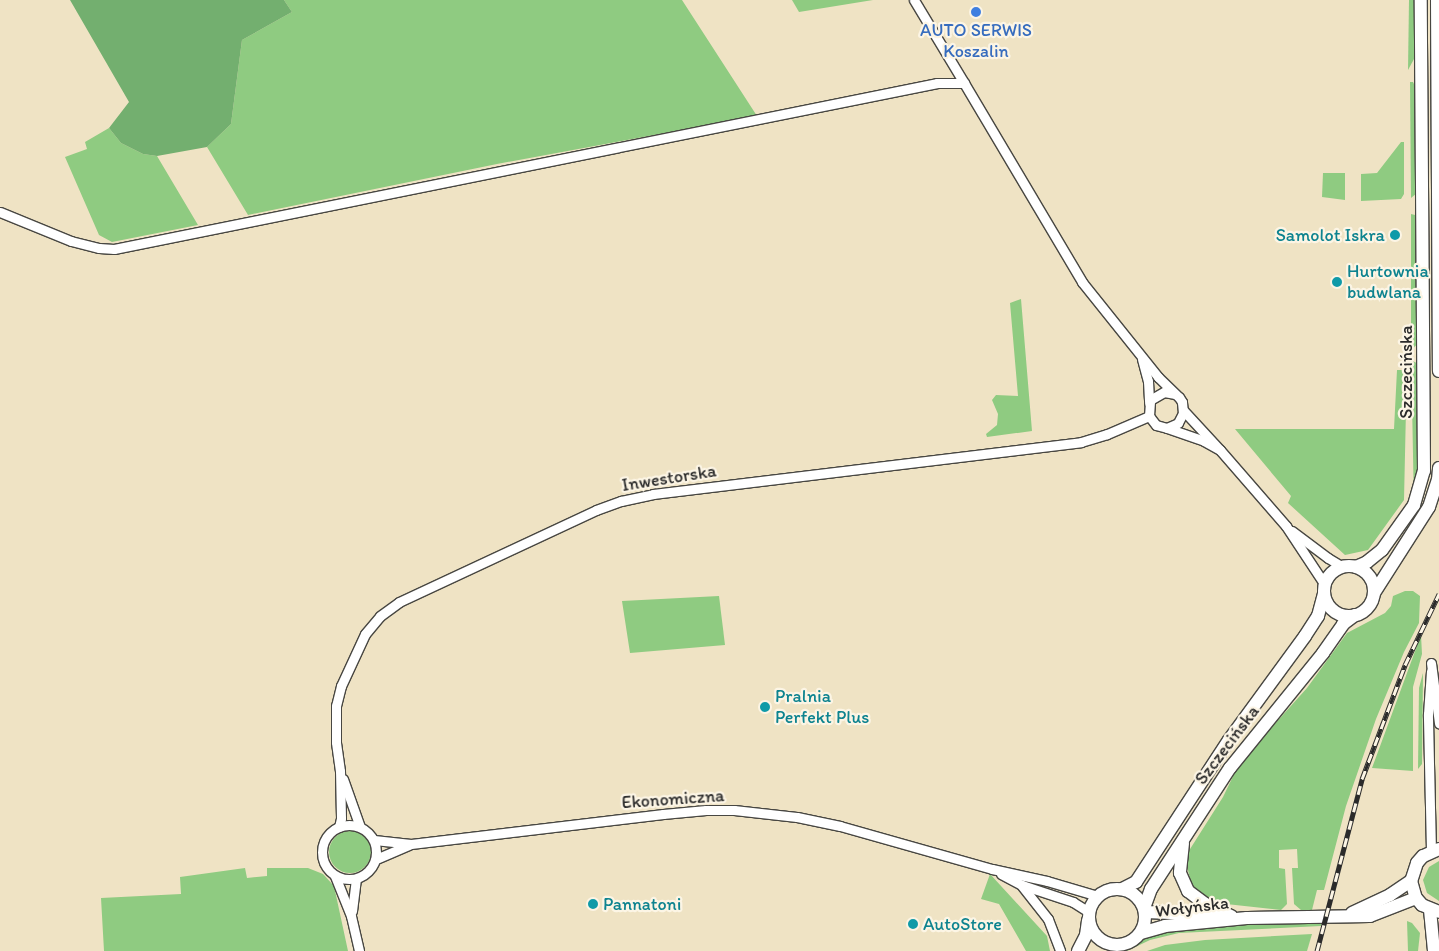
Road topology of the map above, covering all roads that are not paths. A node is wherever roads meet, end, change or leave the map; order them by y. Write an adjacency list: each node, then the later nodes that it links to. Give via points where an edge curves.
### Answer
1 (914, 0): 4 (street)
2 (1421, 0): 16 (main road, Szczecińska, via 1424,471 1414,505 1382,550 1368,562)
3 (1437, 0): 7 (main road, Szczecińska)
4 (964, 83): 5 (street, via 937,83 114,249 70,242); 6 (street, via 1082,282)
5 (0, 212)
6 (1142, 356): 8 (street); 9 (street)
7 (1439, 371)
8 (1174, 394): 9 (street, via 1158,393); 10 (street, via 1182,402)
9 (1149, 403): 11 (street)
10 (1183, 410): 12 (street, via 1178,422); 13 (street)
11 (1149, 416): 12 (street, via 1156,425); 21 (street, Inwestorska, via 1081,442 653,494 596,510 399,602 380,616 364,634 350,663 336,706)
12 (1167, 428): 13 (street)
13 (1220, 450): 15 (street)
14 (1439, 468): 18 (main road, via 1429,506)
15 (1286, 526): 16 (street, via 1328,558); 17 (street)
16 (1349, 567): 17 (main road, via 1331,574); 18 (main road, via 1370,577)
17 (1325, 590): 19 (main road, via 1333,610 1343,615); 34 (main road, Szczecińska, via 1318,616 1310,629 1229,740 1136,882)
18 (1374, 593): 19 (main road, via 1366,609)
19 (1355, 615): 24 (main road, Szczecińska, via 1343,624 1243,750)
20 (1439, 723): 27 (street, via 1431,667 1428,714)
21 (340, 771): 22 (street, Inwestorska); 23 (street, Inwestorska)
22 (339, 827): 23 (street); 30 (street, via 326,838 322,853 325,866)
23 (360, 827): 25 (street)
24 (1184, 837): 37 (main road, Szczecińska, via 1151,889); 42 (main road, via 1180,873 1188,891 1205,904)
25 (374, 840): 26 (street, Ekonomiczna); 28 (street)
26 (411, 844): 28 (street, Ekonomiczna); 29 (street, Ekonomiczna, via 663,814 734,810 840,826)
27 (1435, 850): 32 (main road, via 1417,863)
28 (376, 859): 31 (street, via 369,872)
29 (992, 869): 33 (street, Ekonomiczna); 35 (street, Ekonomiczna)
30 (335, 876): 31 (street); 41 (street)
31 (356, 879): 41 (street)
32 (1411, 881): 36 (main road); 40 (main road, Wołyńska, via 1383,899)
33 (1022, 885): 39 (street, Ekonomiczna, via 1073,902); 47 (street, via 1048,919)
34 (1122, 889): 35 (main road, via 1109,890); 37 (main road, via 1134,894)
35 (1098, 896): 39 (main road)
36 (1416, 898): 38 (main road); 40 (main road, Wołyńska, via 1370,916)
37 (1144, 910): 42 (main road, Wołyńska); 44 (main road, via 1145,922)
38 (1435, 911): 49 (main road)
39 (1089, 913): 45 (main road, via 1094,934); 48 (main road, via 1086,936)
40 (1349, 914): 43 (main road, Wołyńska)
41 (352, 916): 46 (street)
42 (1231, 916): 43 (main road, Wołyńska)
43 (1247, 918): 44 (main road, Wołyńska, via 1165,926)
44 (1141, 932): 45 (main road, via 1132,942)
45 (1111, 948)
46 (359, 951)
47 (1060, 951)
48 (1078, 951)
49 (1434, 951)

